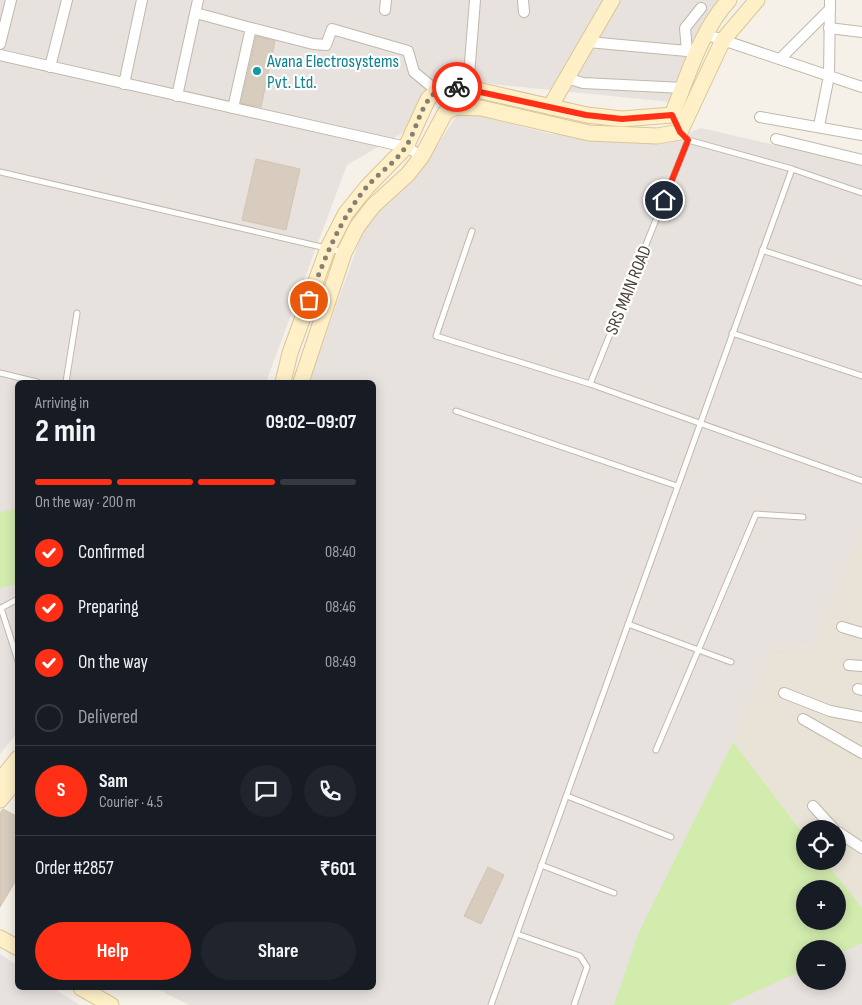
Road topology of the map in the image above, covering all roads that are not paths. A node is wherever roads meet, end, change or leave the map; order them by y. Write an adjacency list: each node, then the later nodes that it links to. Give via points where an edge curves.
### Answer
1 (11, 0): 21 (street)
2 (67, 0): 25 (street)
3 (142, 0): 28 (street)
4 (198, 0): 13 (street)
5 (475, 0): 30 (street)
6 (523, 0): 12 (street)
7 (612, 0): 20 (street)
8 (729, 0): 14 (street)
9 (757, 0): 19 (street)
10 (701, 4): 14 (street); 22 (street, via 685,28)
11 (830, 4): 16 (street); 24 (street)
12 (524, 12)
13 (196, 13): 15 (street); 33 (street)
14 (717, 13): 18 (street)
15 (251, 28): 32 (street, via 326,45 332,29 408,51 414,72); 35 (street)
16 (830, 28): 17 (street); 26 (street)
17 (862, 32)
18 (705, 34): 19 (street); 22 (street)
19 (723, 40): 24 (street); 40 (street)
20 (588, 42): 22 (street); 27 (street)
21 (0, 44)
22 (692, 51): 31 (street)
23 (0, 55): 25 (street)
24 (780, 59): 26 (street)
25 (50, 67): 28 (street)
26 (829, 76): 29 (street); 38 (street)
27 (567, 78): 31 (street, via 583,83); 34 (street)
28 (124, 84): 33 (street)
29 (862, 87)
30 (468, 88): 32 (street, via 452,86); 34 (street)
31 (683, 88): 36 (street)
32 (437, 91): 42 (street, via 428,99)
33 (177, 96): 35 (street)
34 (550, 107): 36 (street, via 622,119)
35 (233, 108): 42 (street)
36 (672, 115): 40 (lane)
37 (760, 117): 38 (street)
38 (820, 126): 39 (street)
39 (862, 135)
40 (684, 136): 43 (street, via 589,133 481,108 455,107 445,113); 45 (lane); 61 (lane, SRS MAIN ROAD)
41 (776, 139): 44 (street)
42 (406, 147): 43 (street); 49 (street, via 346,213)
43 (422, 156): 51 (street, via 408,174 372,206)
44 (862, 160)
45 (792, 169): 47 (lane); 50 (lane)
46 (0, 172): 49 (lane)
47 (862, 192)
48 (472, 231): 61 (lane, via 436,336)
49 (328, 248): 51 (lane); 59 (street)
50 (762, 250): 52 (lane); 54 (lane)
51 (344, 252): 60 (street)
52 (862, 283)
53 (78, 313): 58 (lane)
54 (732, 333): 56 (lane); 63 (lane)
55 (0, 373): 57 (lane)
56 (862, 376)
57 (29, 380)
58 (66, 380)
59 (283, 380)
60 (302, 380)
61 (590, 384): 63 (lane)
62 (456, 412): 65 (lane)
63 (700, 423): 64 (lane); 65 (lane)
64 (862, 480)
65 (677, 486): 68 (lane)
66 (803, 517): 71 (lane, via 756,514)
67 (15, 601): 72 (lane, via 1,608)
68 (628, 624): 71 (lane); 84 (lane)
69 (842, 627): 70 (street)
70 (862, 632)
71 (699, 650): 73 (lane); 79 (lane)
72 (15, 652)
73 (732, 662)
74 (849, 665): 75 (street)
75 (862, 666)
76 (784, 693): 77 (street, via 830,711)
77 (862, 717)
78 (803, 719): 80 (street)
79 (656, 750)
80 (862, 753)
81 (15, 762): 82 (street)
82 (0, 781)
83 (15, 782): 85 (street)
84 (567, 796): 88 (lane); 91 (lane)
85 (0, 800)
86 (813, 806): 87 (street)
87 (826, 820)
88 (672, 837)
89 (846, 837): 90 (street)
90 (862, 848)
91 (541, 865): 92 (lane); 93 (lane)
92 (614, 893)
93 (517, 934): 98 (lane); 99 (lane, via 580,956 586,967)
94 (0, 938): 95 (street)
95 (15, 946)
96 (84, 990): 97 (street)
97 (102, 1003)
98 (492, 1005)
99 (574, 1005)

